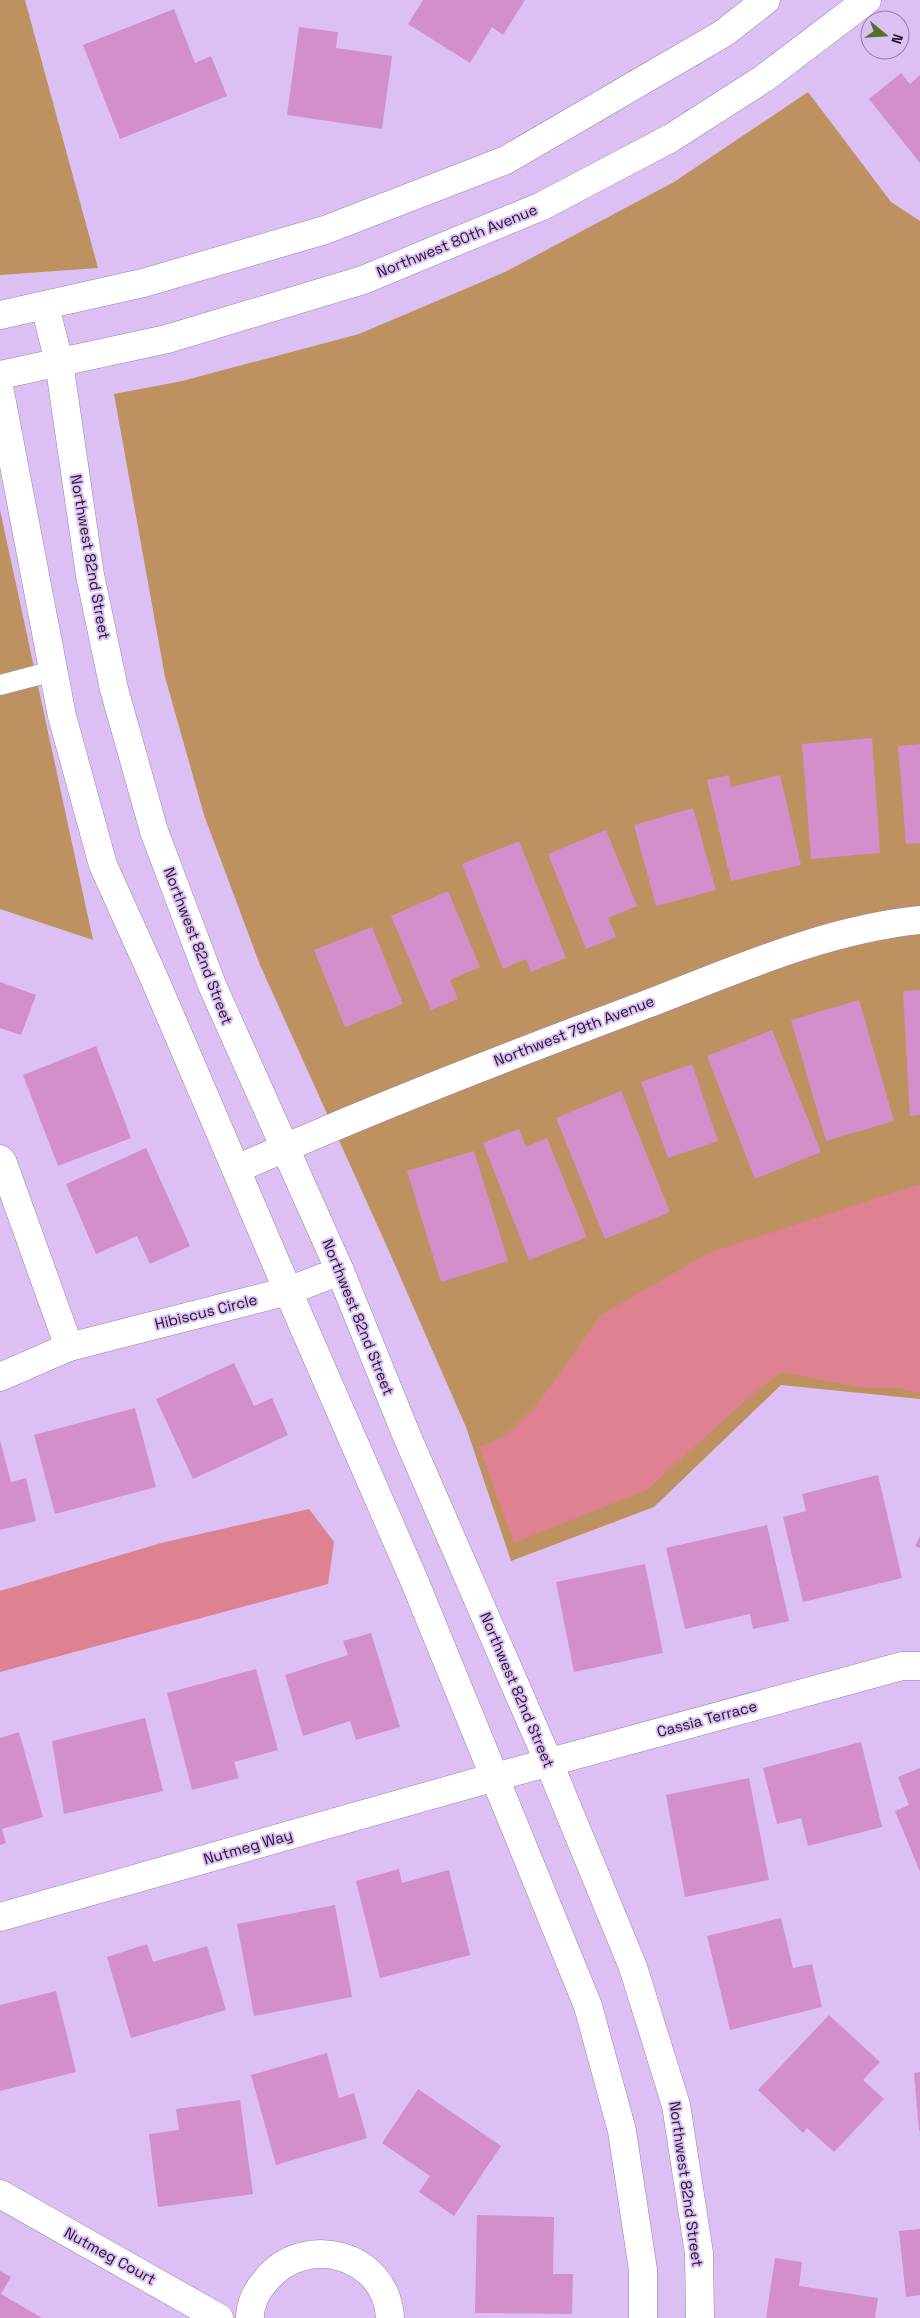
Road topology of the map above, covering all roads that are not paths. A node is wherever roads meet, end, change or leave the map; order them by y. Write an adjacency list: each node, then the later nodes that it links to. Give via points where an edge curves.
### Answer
1 (766, 0): 3 (street, via 724,33 506,160 325,230 143,283)
2 (868, 0): 5 (street, Northwest 80th Avenue, via 763,79 671,138 542,206 363,280 167,339)
3 (45, 306): 4 (street); 5 (street, Northwest 82nd Street)
4 (0, 315)
5 (58, 362): 6 (street, Northwest 80th Avenue); 11 (street, Northwest 82nd Street, via 94,594 114,689 154,831 212,985)
6 (0, 375)
7 (0, 392): 8 (street)
8 (53, 671): 9 (lane); 13 (street, via 62,716 103,865)
9 (0, 685)
10 (920, 920): 11 (street, Northwest 79th Avenue, via 857,930 792,949 494,1061)
11 (286, 1146): 13 (street, Northwest 79th Avenue); 14 (street, Northwest 82nd Street)
12 (0, 1159): 16 (street)
13 (237, 1169): 15 (street)
14 (340, 1271): 15 (street, Hibiscus Circle); 19 (street, Northwest 82nd Street, via 406,1434)
15 (288, 1291): 16 (street, Hibiscus Circle); 20 (street, via 414,1580)
16 (69, 1347): 17 (street, Hibiscus Circle)
17 (0, 1377)
18 (920, 1666): 19 (street, Cassia Terrace, via 902,1666)
19 (549, 1763): 20 (street, Cassia Terrace); 27 (street, Northwest 82nd Street, via 633,1967 676,2105 700,2253)
20 (495, 1777): 21 (street, Nutmeg Way); 26 (street, via 588,2006 598,2042 622,2131 643,2270)
21 (0, 1916)
22 (0, 2194): 23 (street, Nutmeg Court)
23 (219, 2318)
24 (250, 2318): 25 (street, via 259,2288 274,2269 296,2257 319,2252 343,2256 364,2268 380,2286 390,2308)
25 (390, 2318)
26 (643, 2318)
27 (700, 2318)

